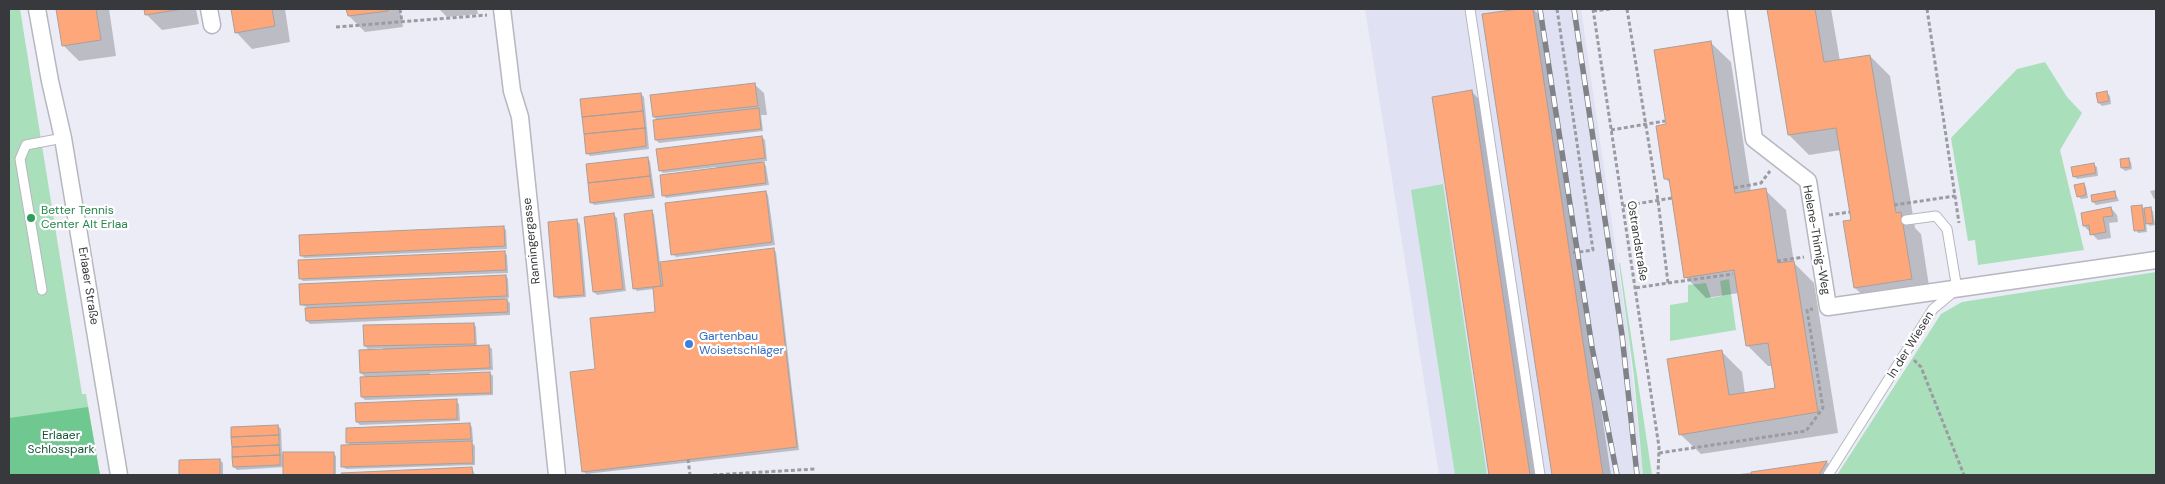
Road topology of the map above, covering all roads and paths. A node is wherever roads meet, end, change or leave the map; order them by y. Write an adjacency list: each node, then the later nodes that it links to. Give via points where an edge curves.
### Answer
1 (37, 9): 18 (street, Erlaaer Straße)
2 (209, 9): 13 (street)
3 (400, 9): 12 (path)
4 (1470, 9): 46 (lane)
5 (1557, 9): 27 (path, via 1593,250)
6 (1610, 9): 10 (path)
7 (1628, 9): 16 (path)
8 (1736, 9): 19 (street, Helene-Thimig-Weg, via 1754,139)
9 (1927, 9): 21 (path)
10 (1593, 10): 17 (path, Ostrandstraße)
11 (502, 11): 12 (path); 43 (street, Ranningergasse, via 512,91 520,117)
12 (402, 22): 14 (path)
13 (212, 26)
14 (336, 27)
15 (1666, 121): 16 (path)
16 (1646, 124): 17 (path); 23 (path)
17 (1611, 130): 25 (path, Ostrandstraße)
18 (63, 138): 36 (lane, via 26,145 20,159); 42 (street, Erlaaer Straße)
19 (1780, 160): 20 (path, via 1760,183); 29 (street, Helene-Thimig-Weg, via 1808,181)
20 (1734, 188)
21 (1955, 196): 24 (path); 28 (path, via 1962,242)
22 (1672, 198): 23 (path)
23 (1658, 200): 25 (path); 33 (path)
24 (1894, 205)
25 (1623, 206): 34 (path, Ostrandstraße)
26 (1906, 220): 28 (lane, via 1936,216 1947,229)
27 (1572, 252)
28 (1951, 253): 35 (lane)
29 (1820, 254): 31 (path); 37 (street, Helene-Thimig-Weg)
30 (2156, 260): 35 (street)
31 (1777, 261)
32 (1733, 274): 33 (path)
33 (1668, 283): 34 (path)
34 (1635, 288): 39 (path, Ostrandstraße)
35 (1957, 289): 37 (street, Helene-Thimig-Weg); 38 (lane, In der Wiesen, via 1933,309)
36 (42, 290)
37 (1828, 307): 39 (path, via 1807,310 1823,408 1806,430)
38 (1906, 354): 48 (lane, In der Wiesen); 49 (path, via 1921,366)
39 (1659, 453): 47 (path, Ostrandstraße)
40 (688, 460): 44 (path)
41 (815, 469): 45 (path)
42 (119, 475)
43 (557, 475)
44 (690, 475)
45 (713, 475)
46 (1540, 475)
47 (1658, 475)
48 (1828, 475)
49 (1964, 475)

